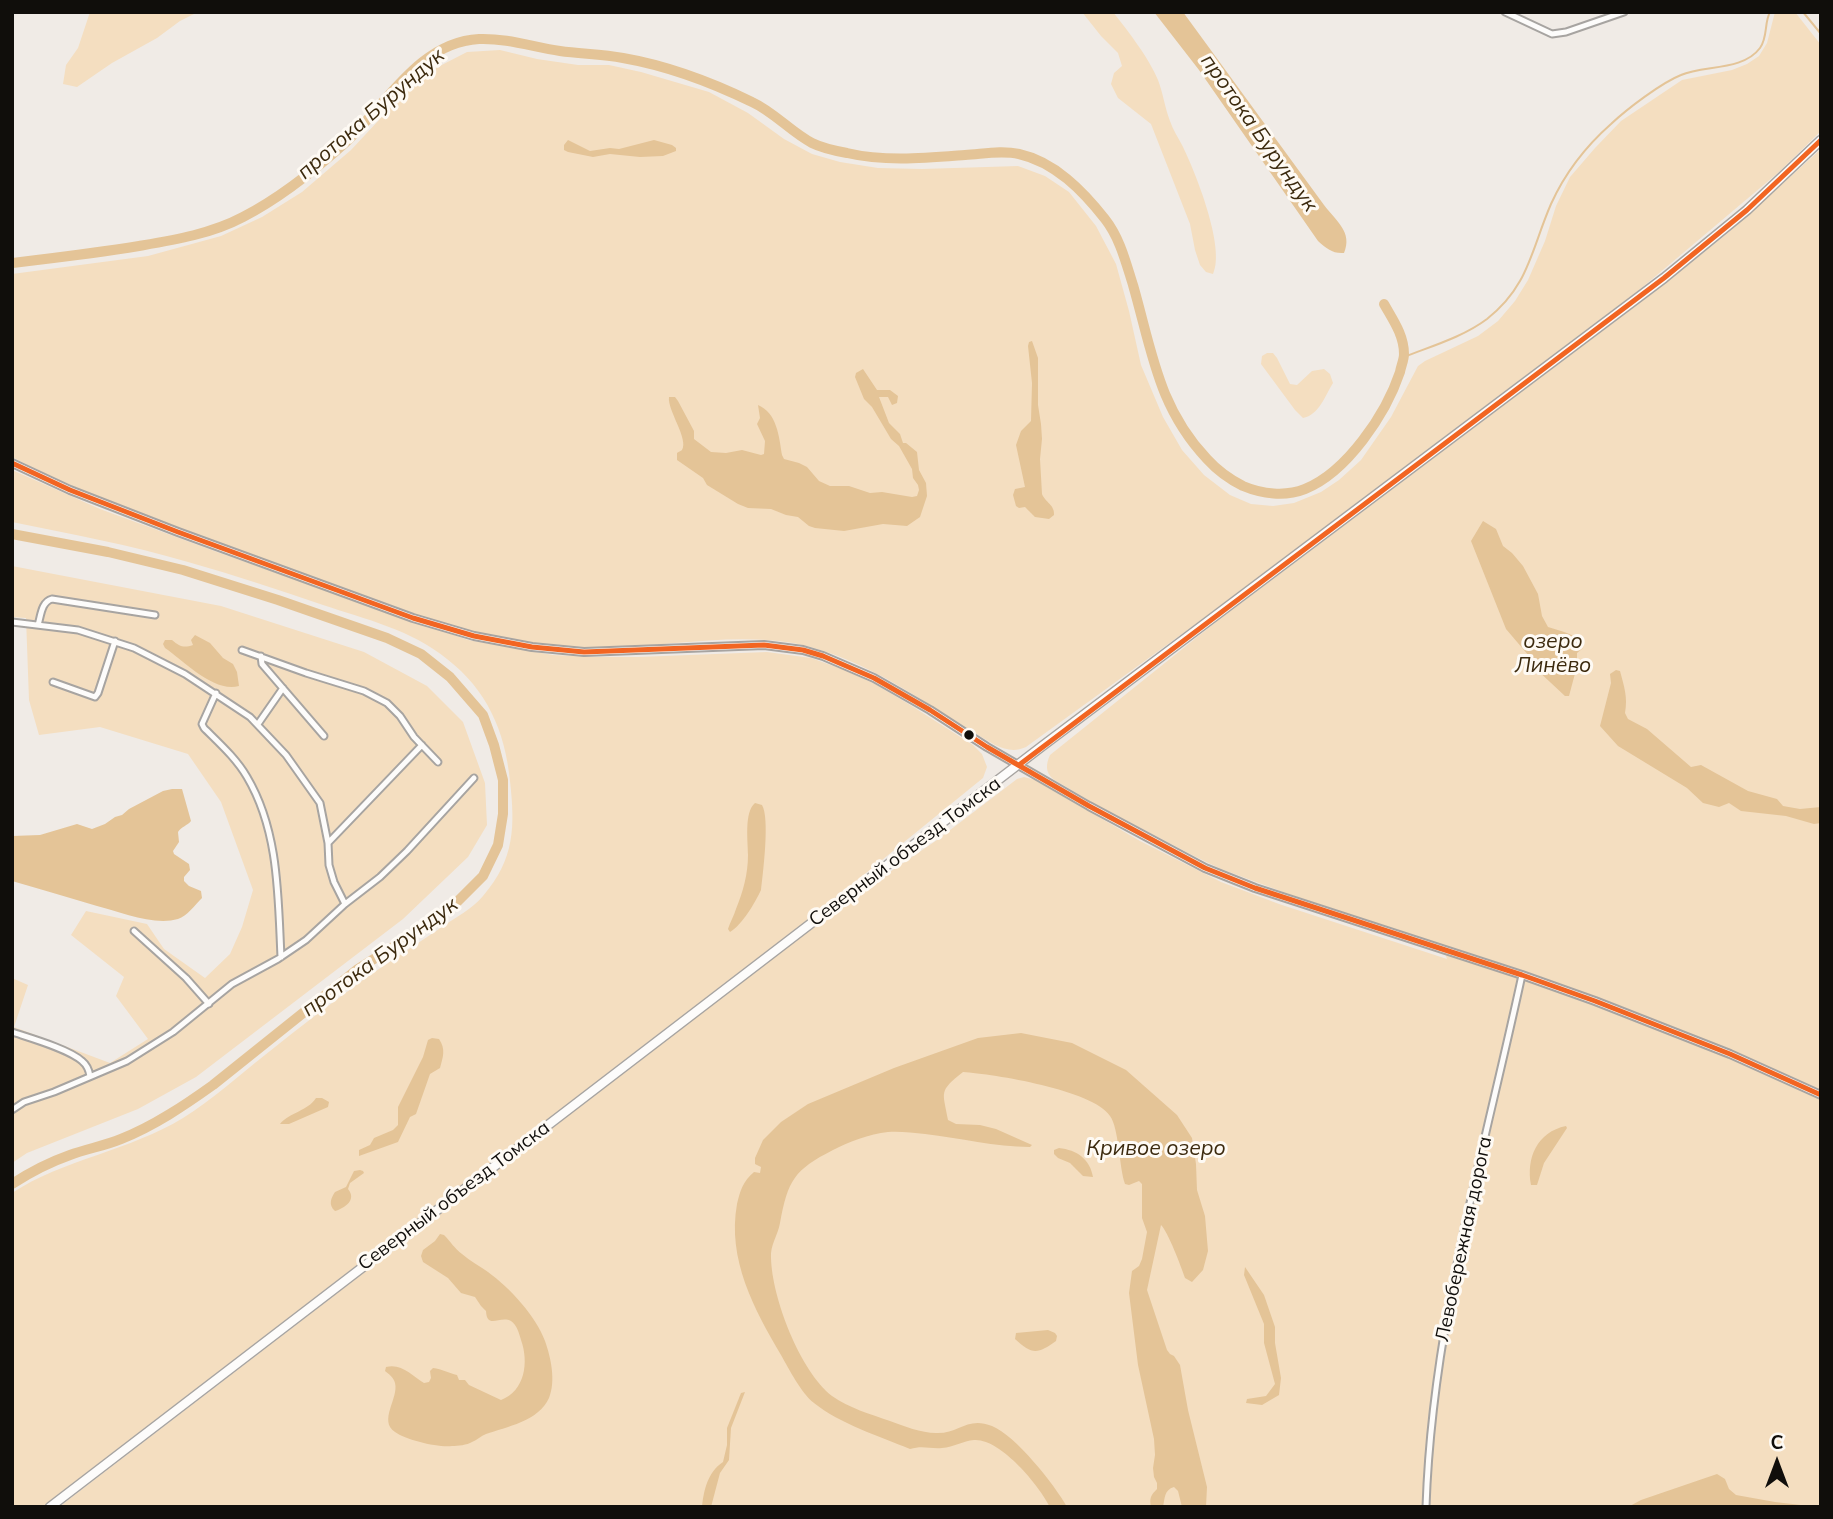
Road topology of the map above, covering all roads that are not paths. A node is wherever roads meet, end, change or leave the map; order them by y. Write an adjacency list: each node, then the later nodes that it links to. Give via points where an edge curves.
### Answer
1 (1505, 12): 2 (street, via 1552,34)
2 (1624, 12)
3 (1821, 140): 18 (main road, Северный объезд Томска, via 1747,210 1664,278)
4 (12, 463): 18 (street, via 178,532 474,636 584,652 764,645 814,653 874,678)
5 (155, 615): 7 (street, via 52,599 44,604)
6 (12, 622): 7 (street)
7 (38, 625): 8 (street)
8 (114, 641): 11 (street, via 94,697); 13 (street)
9 (242, 650): 10 (street)
10 (261, 656): 12 (street, via 262,664); 16 (street, via 387,703)
11 (53, 682)
12 (283, 688): 14 (street); 15 (street)
13 (216, 693): 14 (street); 23 (street, via 202,724 247,777 264,814 279,900)
14 (258, 724): 20 (street, via 320,803)
15 (324, 736)
16 (422, 746): 17 (street); 20 (street)
17 (438, 762)
18 (1018, 765): 24 (street, via 1212,871); 30 (main road, Северный объезд Томска)
19 (474, 778): 21 (street, via 398,860)
20 (328, 843): 21 (street, via 329,865)
21 (345, 904): 23 (street)
22 (134, 931): 25 (street)
23 (281, 957): 25 (street, via 232,984)
24 (1522, 975): 28 (street, via 1730,1054); 31 (street, Левобережная дорога, via 1450,1293 1435,1390)
25 (209, 1004): 27 (street, via 127,1061)
26 (12, 1032): 27 (street, via 80,1059)
27 (90, 1076): 29 (street)
28 (1821, 1096)
29 (12, 1110)
30 (50, 1507)
31 (1426, 1507)

